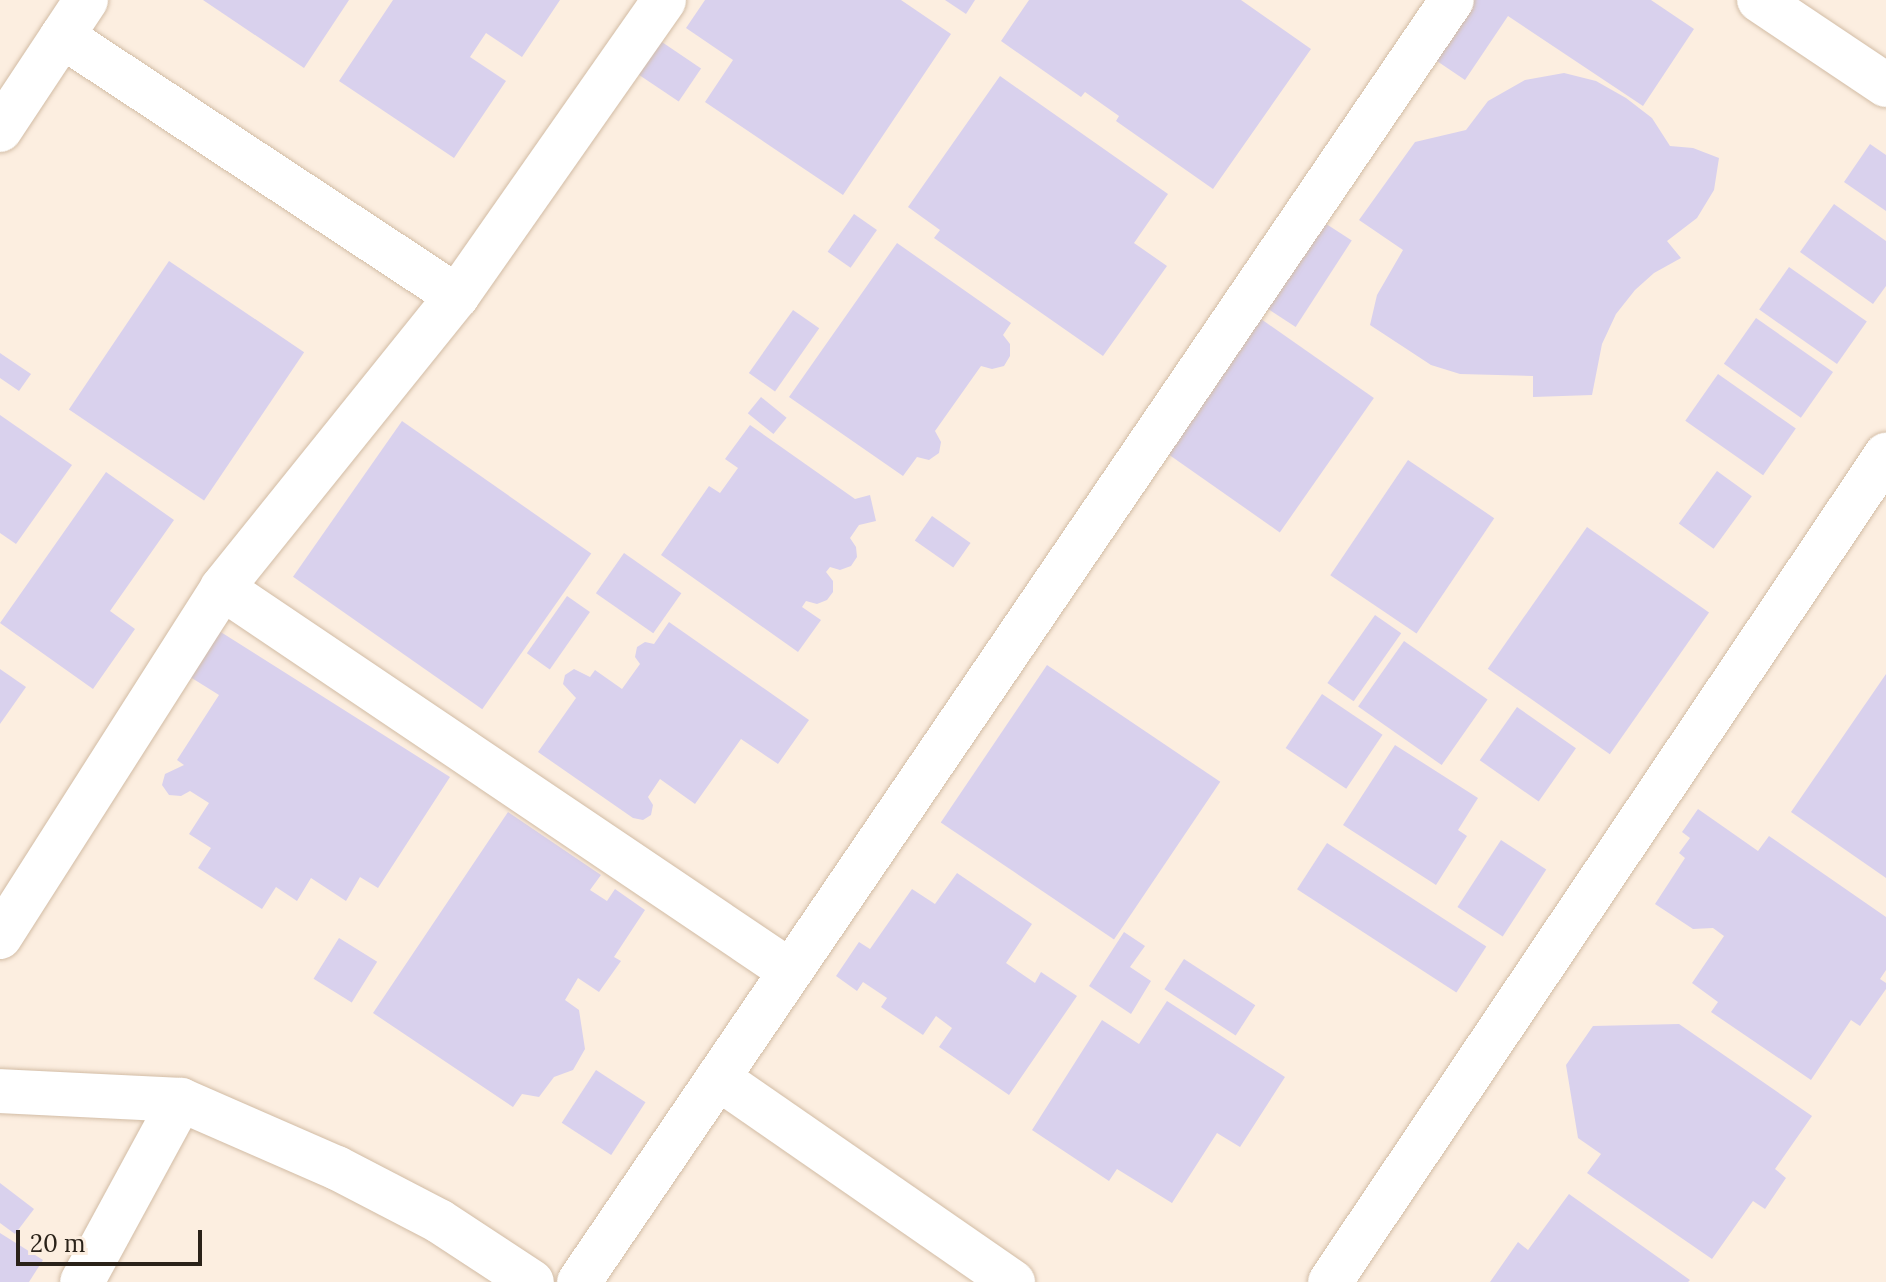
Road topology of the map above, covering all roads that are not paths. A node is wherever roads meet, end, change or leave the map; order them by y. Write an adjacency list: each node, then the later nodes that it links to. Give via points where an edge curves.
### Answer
1 (86, 0): 5 (street)
2 (664, 0): 8 (street)
3 (1452, 0): 12 (street)
4 (1759, 0): 6 (street)
5 (62, 36): 7 (street); 8 (street)
6 (1886, 85)
7 (0, 130)
8 (457, 296): 10 (street)
9 (1886, 455): 20 (street)
10 (222, 588): 11 (street); 12 (street)
11 (0, 937)
12 (790, 971): 13 (street)
13 (718, 1078): 18 (street); 19 (street)
14 (0, 1091): 15 (street)
15 (181, 1100): 16 (street); 17 (street, via 337,1168 439,1221)
16 (82, 1282)
17 (532, 1282)
18 (579, 1282)
19 (1013, 1282)
20 (1330, 1282)

